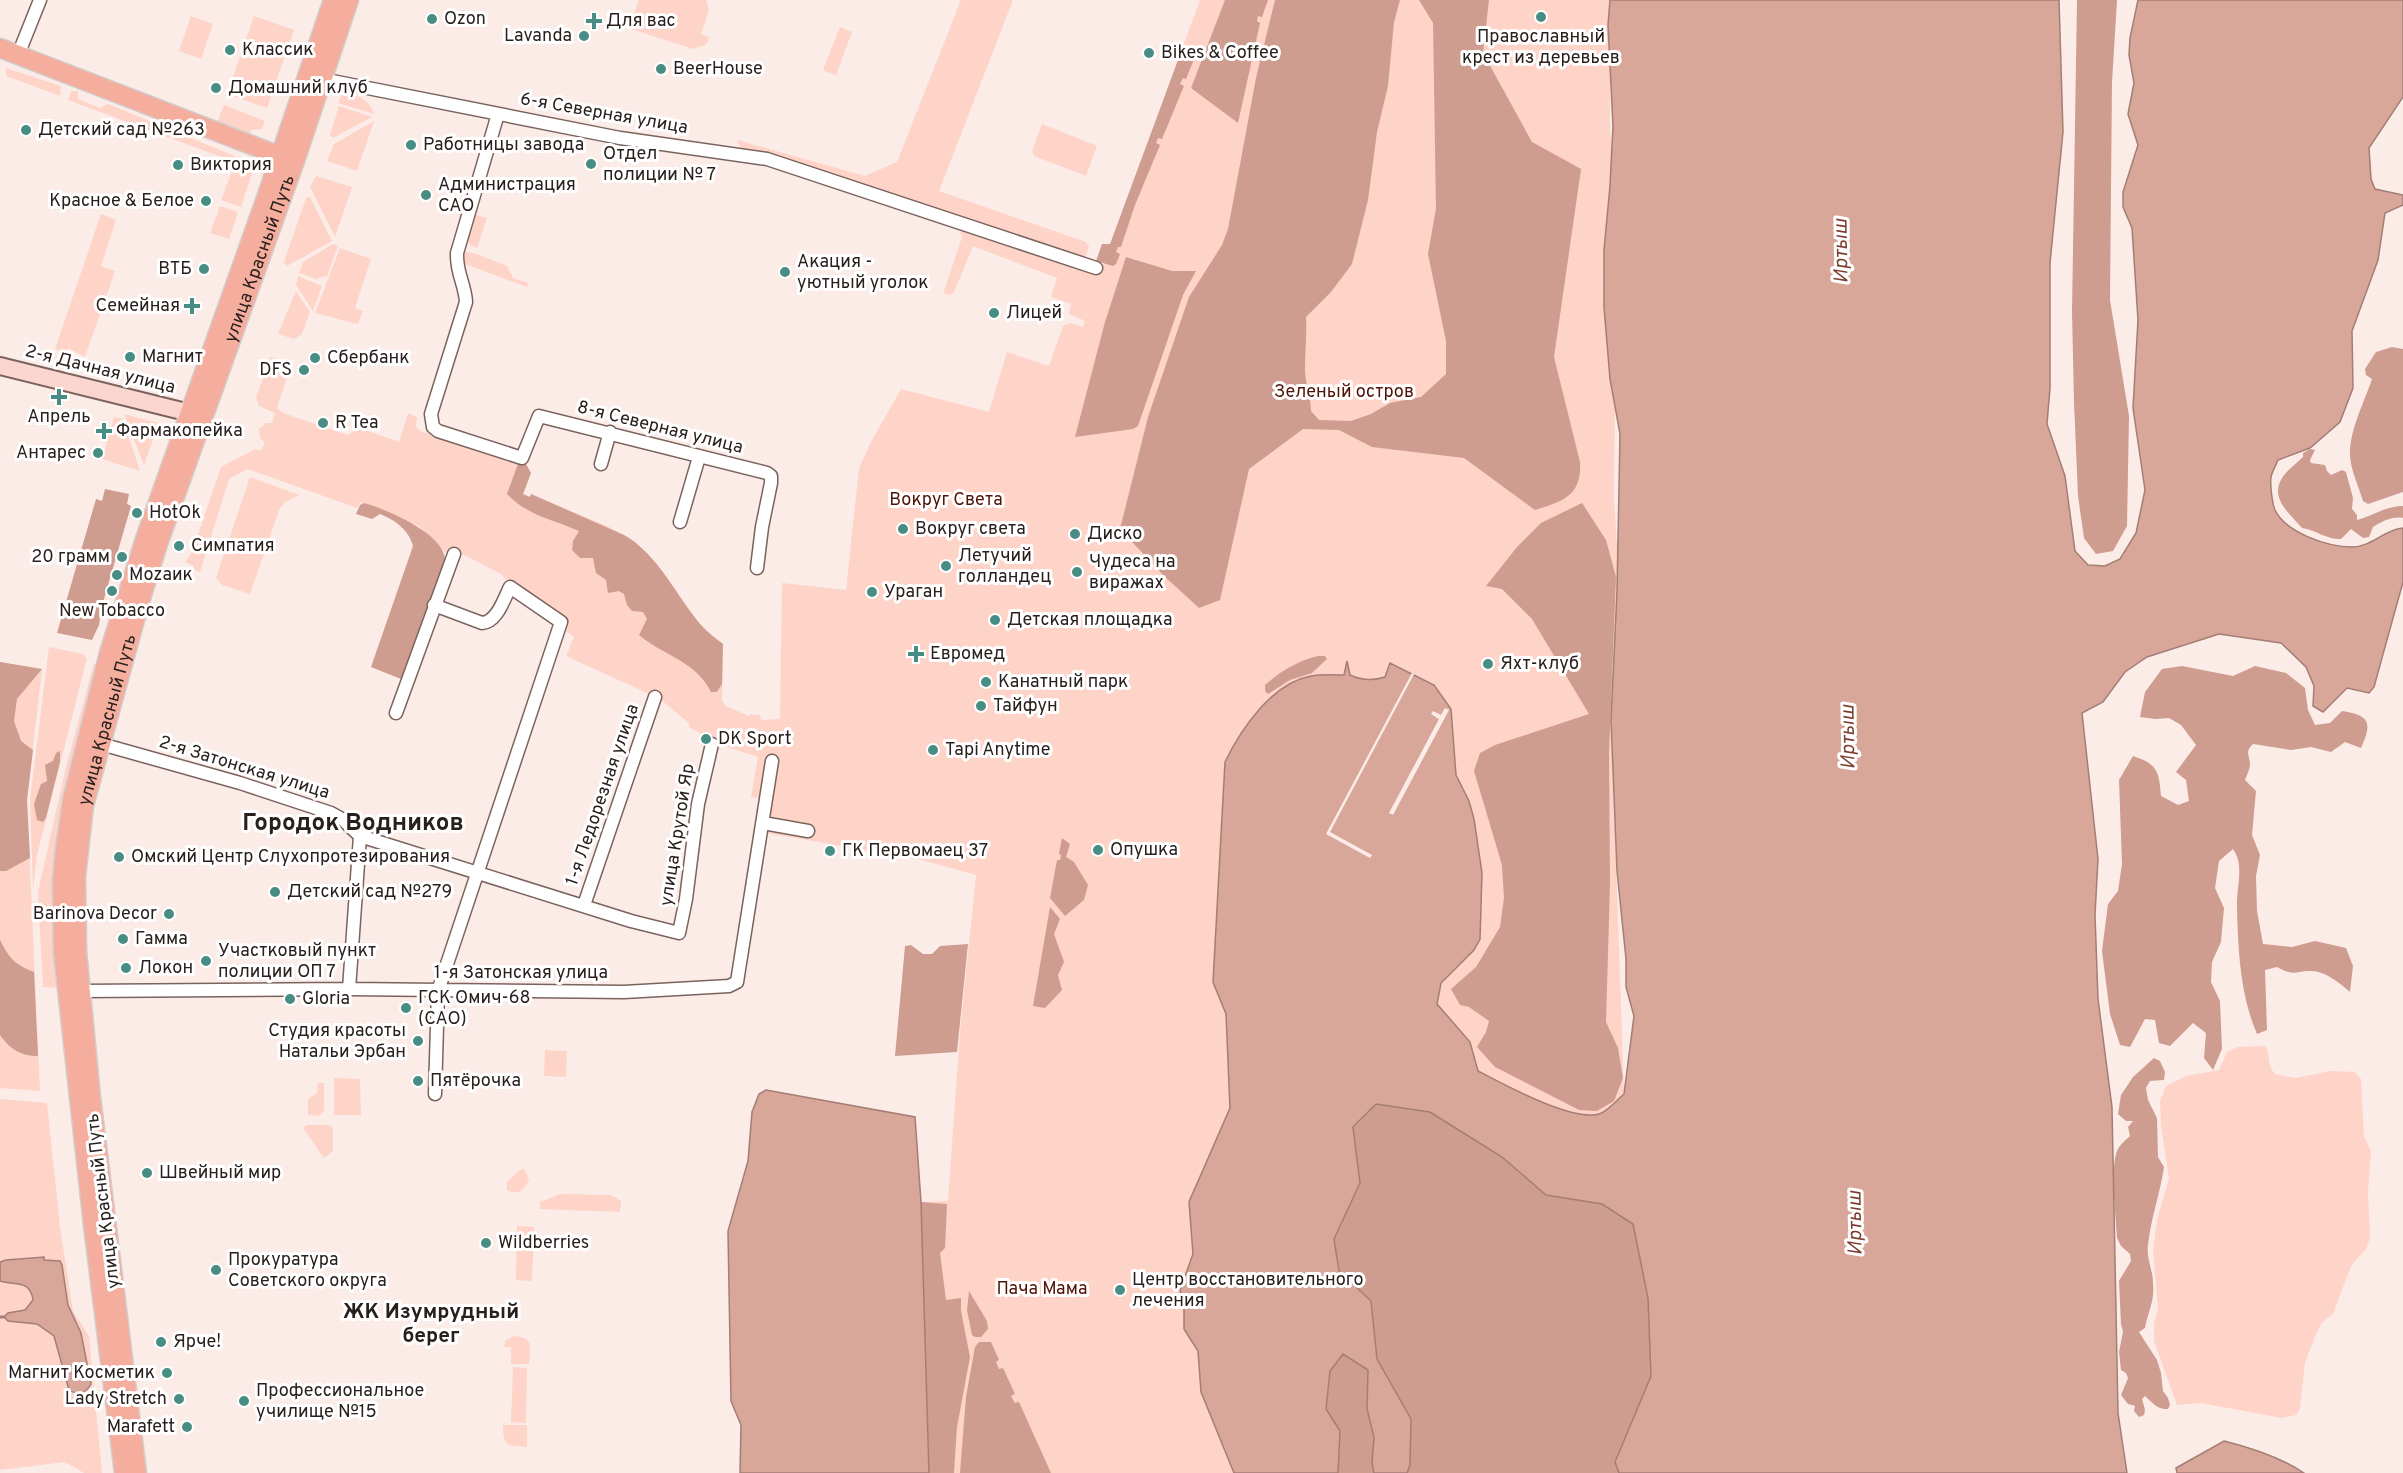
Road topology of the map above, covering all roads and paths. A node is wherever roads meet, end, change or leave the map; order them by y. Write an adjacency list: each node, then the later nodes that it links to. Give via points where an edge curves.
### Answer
1 (40, 0): 5 (street)
2 (333, 0): 6 (main road, улица Красный Путь)
3 (349, 0): 6 (main road, улица Красный Путь)
4 (0, 48): 5 (main road)
5 (18, 55): 8 (main road)
6 (315, 77): 7 (street, 6-я Северная улица); 8 (main road, улица Красный Путь)
7 (498, 114): 9 (street, 6-я Северная улица, via 620,138 767,159); 12 (street, 8-я Северная улица, via 457,253 466,302 431,414 433,424 438,431 522,458 539,416)
8 (287, 159): 11 (main road, улица Красный Путь); 19 (main road, улица Красный Путь)
9 (1096, 268)
10 (0, 366): 11 (street, 2-я Дачная улица)
11 (190, 413): 19 (main road, улица Красный Путь, via 145,539)
12 (610, 432): 13 (street, 8-я Северная улица); 14 (street)
13 (699, 457): 15 (street); 17 (street, 8-я Северная улица, via 771,476)
14 (601, 464)
15 (680, 522)
16 (454, 554): 18 (street)
17 (757, 568)
18 (435, 604): 21 (street); 28 (street, via 488,622 510,587 561,622)
19 (117, 655): 22 (main road, улица Красный Путь); 33 (main road, улица Красный Путь, via 72,801 65,849 62,912)
20 (655, 697): 29 (street, 1-я Ледорезная улица)
21 (396, 713)
22 (101, 744): 27 (street, 2-я Затонская улица, via 331,813); 33 (main road, улица Красный Путь, via 84,806 76,876)
23 (712, 744): 30 (street, улица Крутой Яр, via 698,804)
24 (772, 761): 25 (street, 1-я Затонская улица)
25 (762, 823): 26 (street); 32 (street, 1-я Затонская улица, via 734,984 624,992)
26 (808, 831)
27 (360, 836): 28 (street, 2-я Затонская улица); 31 (street)
28 (478, 871): 29 (street, 2-я Затонская улица); 32 (street)
29 (584, 905): 30 (street, 2-я Затонская улица)
30 (679, 933)
31 (349, 989): 32 (street, 1-я Затонская улица); 33 (street, 1-я Затонская улица)
32 (438, 991): 34 (street)
33 (74, 992): 35 (main road, улица Красный Путь); 36 (main road, улица Красный Путь)
34 (435, 1094)
35 (124, 1473)
36 (137, 1473)

